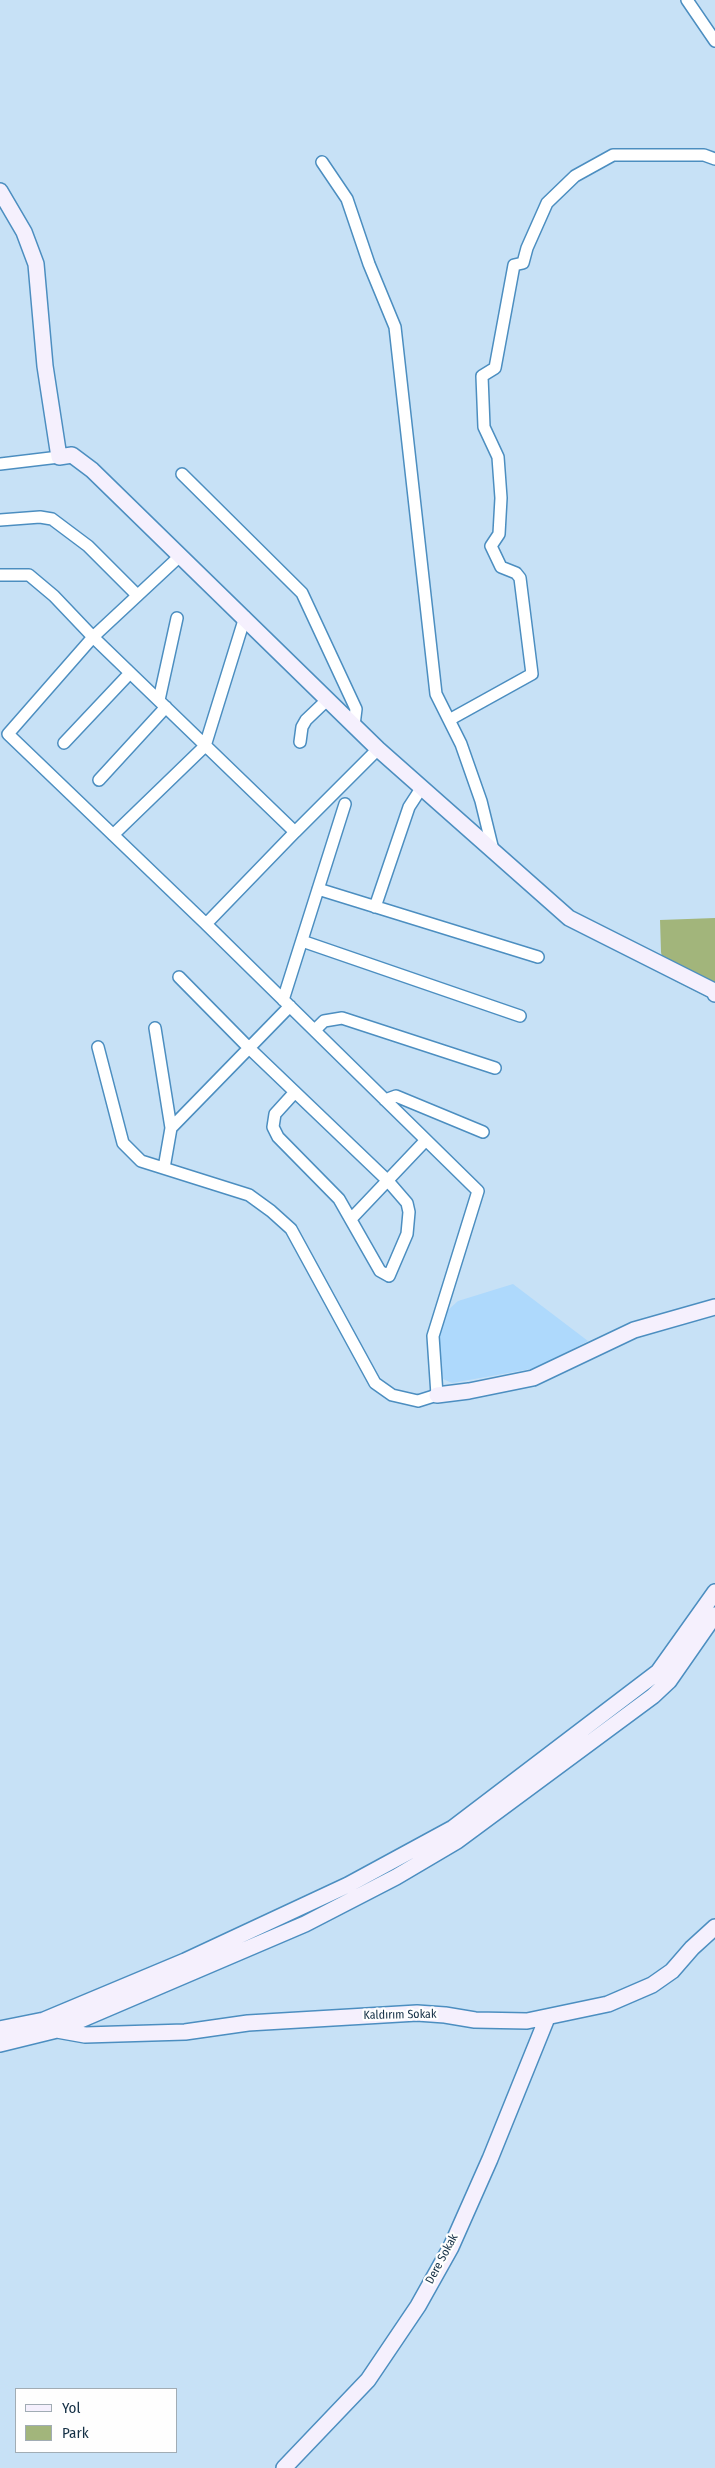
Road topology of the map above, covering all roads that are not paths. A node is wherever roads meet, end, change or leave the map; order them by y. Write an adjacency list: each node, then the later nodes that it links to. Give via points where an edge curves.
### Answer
1 (687, 0): 2 (street)
2 (715, 41)
3 (715, 159): 19 (street, via 704,155 613,155 575,176 548,204 523,263 514,265 495,368 482,376 484,427 498,457 501,498 499,534 491,546 501,567 520,578 532,674)
4 (322, 162): 19 (street, via 347,199 395,326 436,694)
5 (0, 190): 6 (street, via 24,232 36,264 45,366)
6 (59, 457): 7 (street); 10 (street, via 72,455 92,470)
7 (0, 464)
8 (182, 474): 20 (street, via 302,593 356,710)
9 (0, 520): 12 (street, via 40,517 52,520 88,546)
10 (180, 555): 12 (street); 13 (street)
11 (0, 575): 15 (street, via 29,575)
12 (137, 595): 15 (street)
13 (245, 617): 17 (street); 23 (street)
14 (177, 618): 18 (street)
15 (93, 637): 16 (street); 29 (street, via 8,734)
16 (130, 673): 18 (street); 22 (street)
17 (328, 699): 20 (street); 21 (street, via 306,720)
18 (162, 704): 23 (street); 25 (street)
19 (449, 720): 30 (street, via 481,800)
20 (354, 725): 24 (street)
21 (300, 742)
22 (64, 743)
23 (206, 746): 28 (street); 29 (street)
24 (378, 749): 26 (street); 28 (street)
25 (99, 780)
26 (422, 787): 30 (street); 32 (street, via 409,807)
27 (346, 804): 31 (street)
28 (295, 832): 33 (street)
29 (114, 835): 33 (street)
30 (493, 850): 37 (street, via 569,918)
31 (318, 889): 32 (street); 34 (street)
32 (375, 907): 35 (street)
33 (206, 924): 38 (street)
34 (302, 942): 38 (street); 39 (street)
35 (538, 957)
36 (180, 977): 43 (street)
37 (715, 994)
38 (286, 1003): 41 (street); 43 (street)
39 (520, 1016)
40 (155, 1028): 47 (street)
41 (315, 1030): 44 (street, via 324,1021 342,1018); 46 (street)
42 (98, 1047): 50 (street, via 123,1144 141,1161)
43 (249, 1048): 45 (street); 47 (street)
44 (496, 1068)
45 (295, 1092): 51 (street); 52 (street, via 275,1114 273,1127 278,1137 339,1198)
46 (385, 1100): 48 (street, via 396,1096); 49 (street)
47 (170, 1128): 50 (street)
48 (484, 1132)
49 (426, 1140): 51 (street); 54 (street, via 478,1191 433,1336)
50 (164, 1168): 54 (street, via 249,1195 271,1211 291,1229 375,1383 392,1395 418,1402)
51 (388, 1181): 52 (street); 52 (street, via 407,1203 409,1212 406,1234 388,1276 380,1271)
52 (352, 1219)
53 (715, 1307): 54 (street, via 634,1330 533,1378)
54 (437, 1395)
55 (715, 1592): 59 (street, via 658,1672 453,1828 289,1914)
56 (715, 1615): 61 (street, via 671,1679 653,1696 457,1841 305,1924)
57 (715, 1927): 58 (street, Kaldırım Sokak, via 672,1971 652,1986 608,2004)
58 (547, 2018): 61 (street, Kaldırım Sokak, via 501,2022 445,2015 391,2014 248,2023 185,2032 85,2035); 63 (street, Dere Sokak, via 451,2247 418,2306 368,2380)
59 (44, 2020): 60 (street); 61 (street, Kaldırım Sokak)
60 (0, 2030)
61 (57, 2030): 62 (street, Kaldırım Sokak)
62 (0, 2044)
63 (284, 2468)

